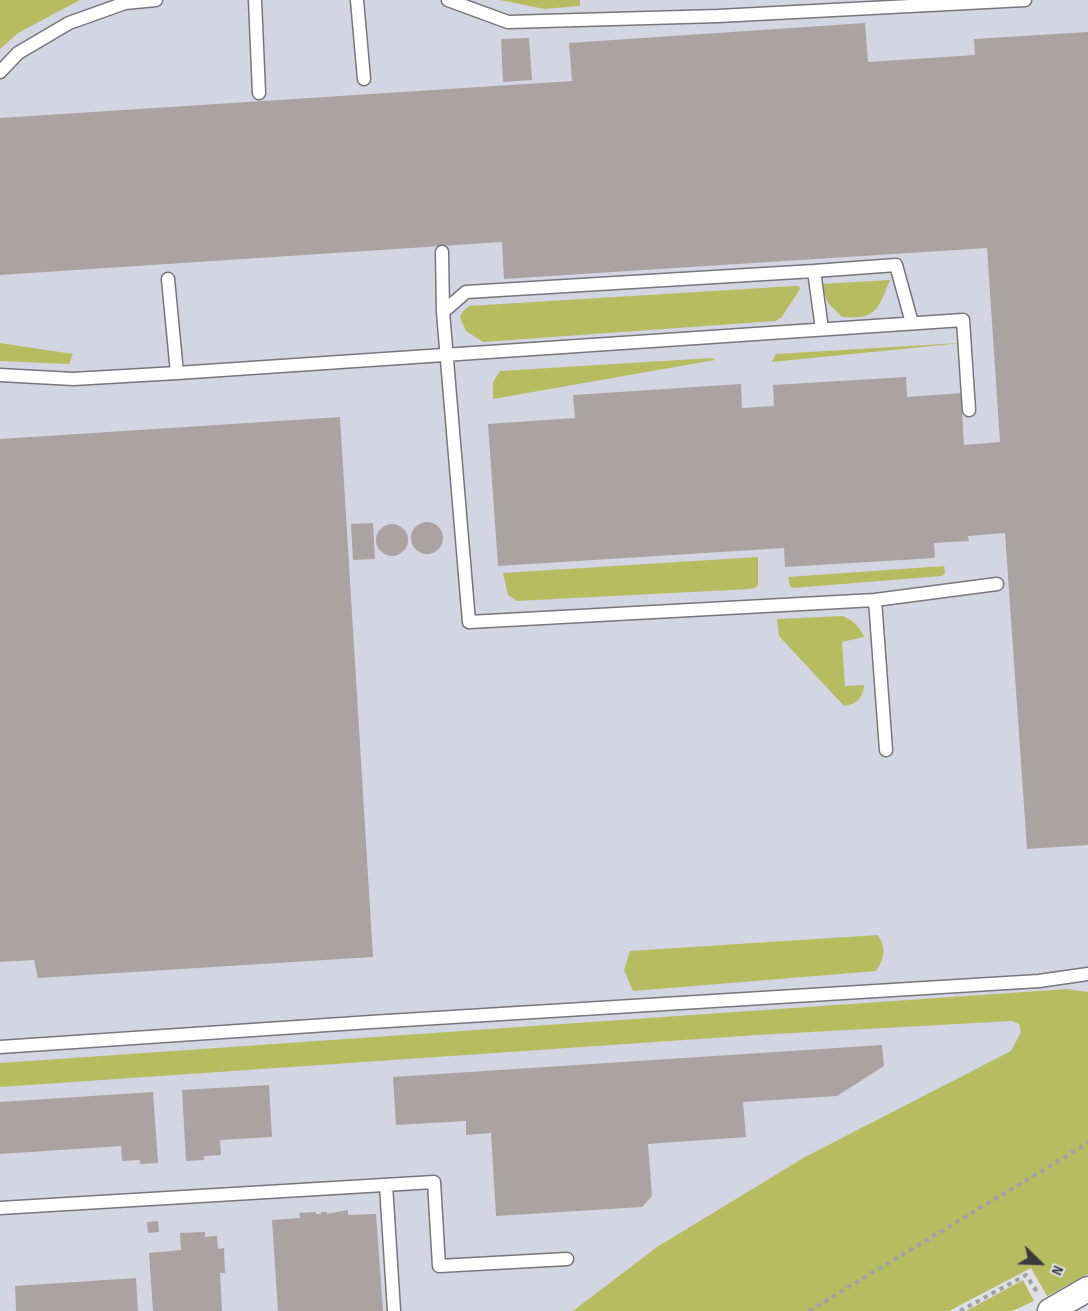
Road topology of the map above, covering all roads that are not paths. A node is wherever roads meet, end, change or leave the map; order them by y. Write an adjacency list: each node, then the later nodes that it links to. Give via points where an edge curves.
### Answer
1 (156, 0): 6 (lane, via 125,3 69,23 18,53)
2 (255, 0): 8 (lane)
3 (357, 0): 7 (lane)
4 (448, 0): 5 (lane, via 508,22)
5 (1025, 0)
6 (0, 72)
7 (364, 79)
8 (259, 93)
9 (442, 252): 12 (lane)
10 (814, 271): 12 (lane, via 466,292); 13 (lane, via 896,265); 14 (lane)
11 (168, 279): 16 (lane)
12 (443, 312): 15 (lane)
13 (912, 323): 14 (lane); 18 (lane, via 963,320)
14 (822, 329): 15 (lane)
15 (447, 356): 16 (lane); 20 (lane, via 469,622)
16 (177, 373): 17 (lane, via 73,379)
17 (0, 375)
18 (969, 410)
19 (997, 584): 20 (lane)
20 (875, 600): 21 (lane)
21 (886, 750)
22 (1088, 974): 23 (lane, via 1039,981)
23 (0, 1047)
24 (386, 1185): 25 (lane); 26 (lane, via 434,1182 439,1266); 28 (lane)
25 (0, 1208)
26 (567, 1259)
27 (1088, 1289): 29 (street)
28 (394, 1311)
29 (1050, 1311)

